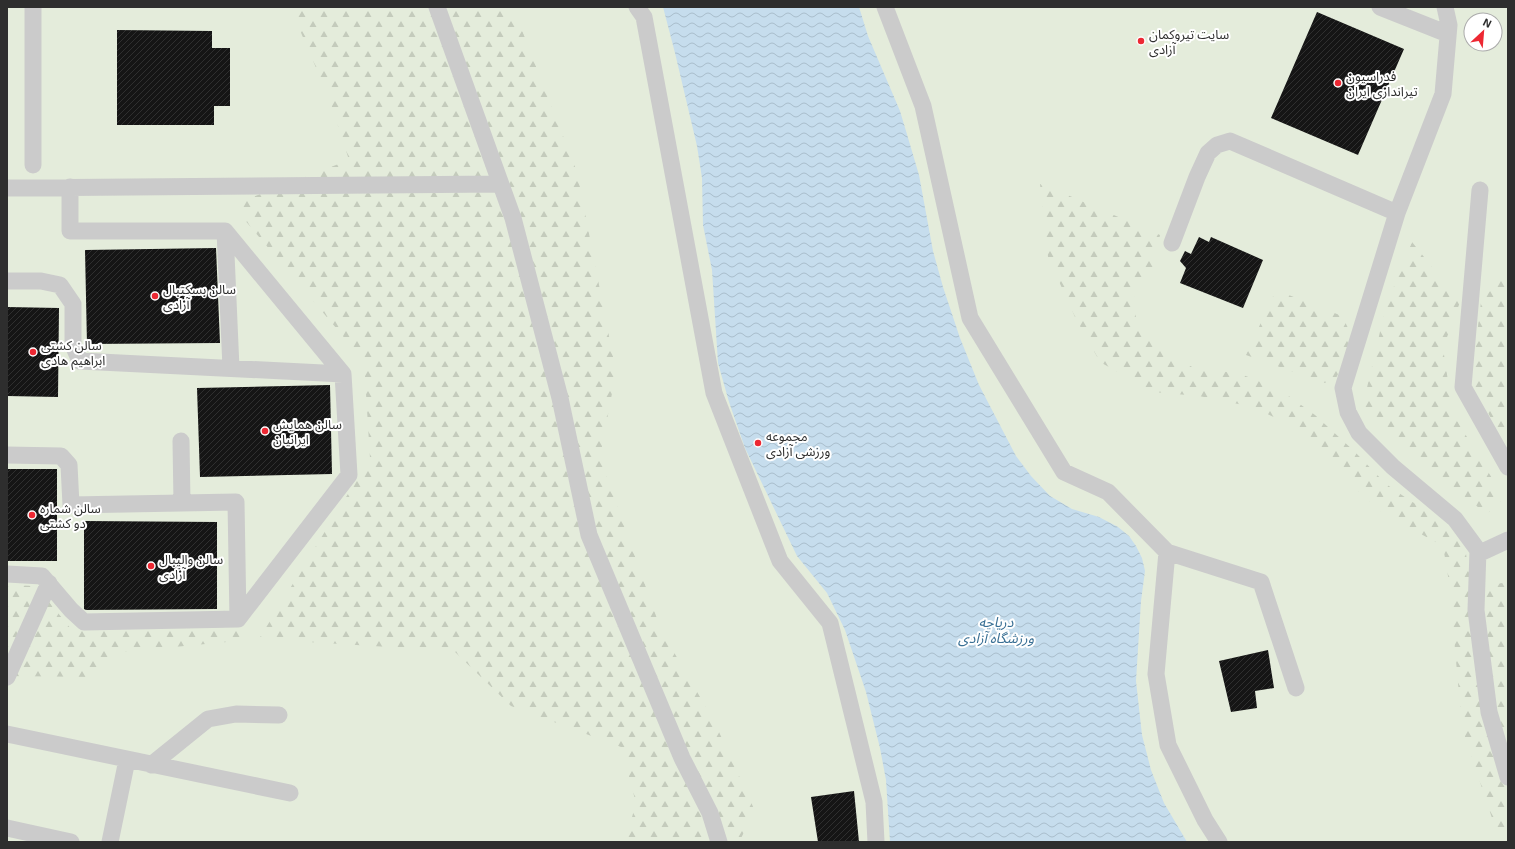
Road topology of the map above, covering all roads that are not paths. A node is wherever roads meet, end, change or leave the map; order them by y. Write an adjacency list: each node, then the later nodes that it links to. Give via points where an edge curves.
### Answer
1 (33, 7): 8 (lane)
2 (437, 7): 9 (lane)
3 (637, 7): 41 (lane, via 644,17 714,393 780,561 830,623 874,802)
4 (884, 7): 25 (lane, via 923,106 970,318 1064,472 1108,492)
5 (1380, 7): 7 (lane)
6 (1445, 7): 7 (lane)
7 (1448, 34): 13 (lane, via 1443,94)
8 (33, 164)
9 (500, 184): 10 (lane); 40 (lane, via 513,218 560,398 589,535 682,758 710,813)
10 (70, 187): 11 (lane); 14 (lane, via 70,231)
11 (7, 188)
12 (1480, 190): 21 (lane, via 1463,387)
13 (1397, 213): 15 (lane, via 1230,141 1217,145 1208,154); 24 (lane, via 1343,388 1348,412 1359,433 1455,519)
14 (225, 231): 17 (lane); 18 (lane)
15 (1172, 243)
16 (7, 281): 17 (lane, via 41,281 60,285 73,304 73,345 80,361)
17 (231, 368): 18 (lane)
18 (344, 374): 28 (lane, via 349,475)
19 (181, 441): 22 (lane)
20 (7, 455): 22 (lane, via 61,456 69,465 71,505)
21 (1508, 468)
22 (182, 503): 28 (lane, via 236,502)
23 (1508, 540): 24 (lane, via 1480,553)
24 (1478, 550): 35 (lane, via 1476,610 1489,712)
25 (1167, 552): 30 (lane, via 1261,582); 42 (lane, via 1156,674 1168,745 1205,820)
26 (7, 574): 27 (lane, via 42,576)
27 (49, 583): 28 (lane, via 84,622); 29 (lane)
28 (238, 619)
29 (7, 677)
30 (1296, 688)
31 (279, 715): 34 (lane, via 236,714 208,719)
32 (7, 734): 33 (lane)
33 (127, 760): 34 (lane); 39 (lane)
34 (151, 765): 36 (lane)
35 (1508, 777)
36 (290, 793)
37 (7, 828): 38 (lane)
38 (71, 842)
39 (110, 842)
40 (719, 842)
41 (876, 842)
42 (1220, 842)

